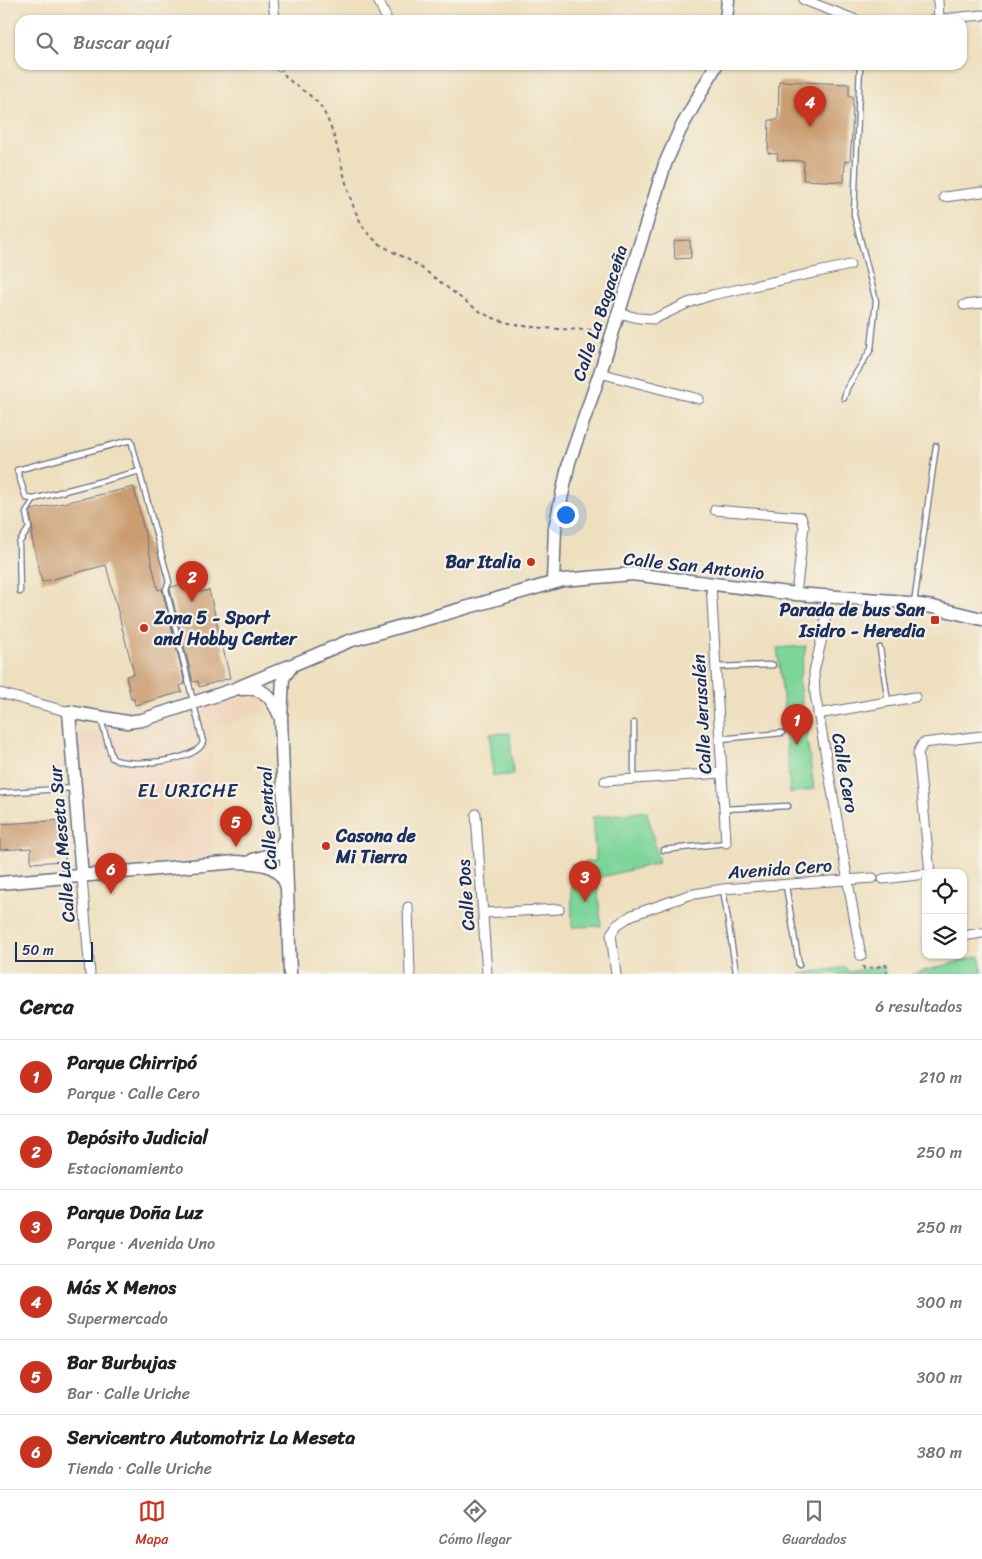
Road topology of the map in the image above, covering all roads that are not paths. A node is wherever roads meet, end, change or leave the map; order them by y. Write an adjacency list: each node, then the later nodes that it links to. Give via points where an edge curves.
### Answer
1 (273, 0): 7 (street)
2 (378, 0): 8 (street)
3 (728, 0): 9 (main road)
4 (804, 0): 6 (street)
5 (938, 0): 11 (street)
6 (827, 4): 10 (street)
7 (274, 15)
8 (385, 15)
9 (726, 15)
10 (847, 15)
11 (939, 15)
12 (982, 15): 13 (street)
13 (967, 17)
14 (713, 70): 21 (main road, Calle La Bagaceña, via 665,164)
15 (860, 70): 24 (lane, via 854,215 876,301 871,349)
16 (982, 192): 17 (street)
17 (944, 197)
18 (850, 265): 21 (street, via 712,295 654,319)
19 (982, 303): 20 (street)
20 (964, 305)
21 (619, 313): 22 (main road, Calle La Bagaceña)
22 (600, 373): 23 (street); 29 (main road, Calle La Bagaceña, via 569,462 560,499 555,528)
23 (700, 398)
24 (844, 398)
25 (936, 446): 34 (lane)
26 (140, 471): 27 (lane); 27 (lane, via 131,440 17,470 26,498); 44 (lane, via 169,582 166,589)
27 (34, 499): 31 (lane, via 26,513 29,528 19,543)
28 (714, 510): 32 (street, via 801,517 804,526)
29 (553, 582): 30 (main road, Calle San Antonio, via 632,574); 37 (main road, Calle San Antonio, via 392,627)
30 (711, 584): 32 (main road, Calle San Antonio); 39 (street, Calle Jerusalén)
31 (20, 592)
32 (796, 594): 33 (main road, Calle San Antonio)
33 (826, 596): 34 (main road, Calle San Antonio); 46 (street, Calle Cero, via 825,625 814,672)
34 (914, 604): 35 (main road, Calle San Antonio)
35 (982, 619)
36 (880, 648): 43 (lane)
37 (294, 665): 40 (main road, Calle San Antonio); 47 (main road, Calle Central, via 283,678)
38 (773, 665): 39 (lane)
39 (716, 667): 54 (street, Calle Jerusalén)
40 (235, 689): 44 (main road, Calle San Antonio); 47 (main road, via 254,688 266,692)
41 (0, 693): 45 (street)
42 (915, 697): 43 (street)
43 (888, 702): 46 (street)
44 (194, 705): 48 (main road, Calle San Antonio); 49 (lane, via 202,746 191,755 177,759 116,761 112,758)
45 (69, 712): 48 (main road); 53 (main road, Calle La Meseta Sur)
46 (818, 714): 74 (street, Calle Cero)
47 (281, 718): 63 (main road, Calle Central)
48 (127, 722): 49 (main road)
49 (102, 723): 53 (main road, via 79,725)
50 (634, 723): 56 (lane)
51 (782, 733): 54 (lane)
52 (982, 736): 68 (street, via 920,746 918,753)
53 (72, 739): 58 (main road, Calle La Meseta Sur)
54 (720, 739): 55 (street, Calle Jerusalén)
55 (722, 773): 56 (street); 61 (street, Calle Jerusalén)
56 (634, 779): 57 (street)
57 (605, 781)
58 (75, 788): 59 (lane); 66 (main road, Calle La Meseta Sur)
59 (0, 793)
60 (788, 806): 61 (lane)
61 (724, 809): 64 (street, Calle Jerusalén)
62 (476, 814): 81 (street, Calle Dos)
63 (286, 837): 67 (main road, via 277,853); 78 (main road, Calle Central)
64 (726, 843): 65 (lane)
65 (664, 850)
66 (80, 860): 69 (main road, via 85,870); 71 (main road, Calle La Meseta Sur)
67 (236, 862): 69 (main road); 78 (main road, via 276,869 283,876)
68 (930, 869)
69 (100, 874): 71 (main road)
70 (922, 874): 73 (street)
71 (82, 877): 75 (main road); 87 (street, Calle La Meseta Sur)
72 (873, 878): 74 (street, Avenida Cero)
73 (883, 879)
74 (848, 880): 76 (street, Avenida Cero); 84 (street, Calle Cero)
75 (0, 883)
76 (786, 886): 77 (street, Avenida Cero); 85 (lane)
77 (723, 889): 86 (lane); 91 (street, Avenida Cero, via 689,895 632,915 613,930 611,941)
78 (289, 894): 88 (main road, Calle Central)
79 (408, 907): 89 (street)
80 (559, 910): 81 (street)
81 (484, 913): 90 (street, Calle Dos)
82 (982, 933): 83 (street)
83 (967, 935)
84 (861, 956)
85 (799, 965)
86 (736, 972)
87 (90, 974)
88 (290, 974)
89 (410, 974)
90 (487, 974)
91 (616, 974)

